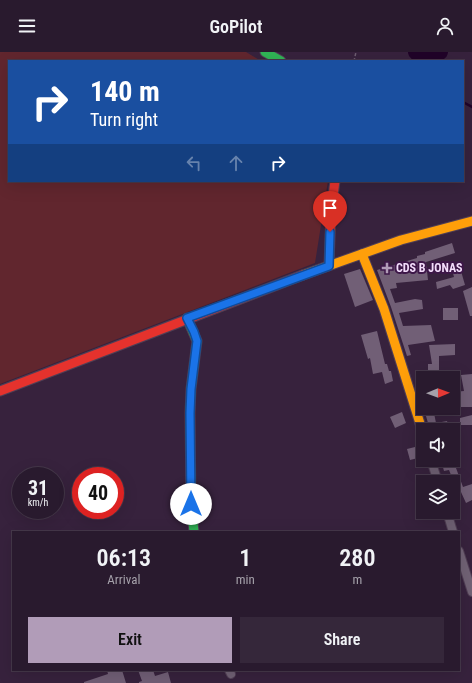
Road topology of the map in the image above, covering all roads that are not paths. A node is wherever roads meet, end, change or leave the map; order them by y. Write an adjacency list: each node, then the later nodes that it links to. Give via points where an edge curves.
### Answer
1 (265, 52): 2 (street)
2 (279, 60)
3 (335, 182): 6 (street, via 330,211)
4 (472, 221): 5 (street, via 438,228)
5 (362, 254): 6 (street); 9 (street, via 384,309)
6 (329, 266): 7 (street)
7 (187, 318): 8 (street); 11 (street, via 197,341 190,413 191,504)
8 (0, 391)
9 (420, 423)
10 (449, 519): 12 (street)
11 (194, 531)
12 (453, 531)
13 (460, 554): 14 (street)
14 (472, 592)

